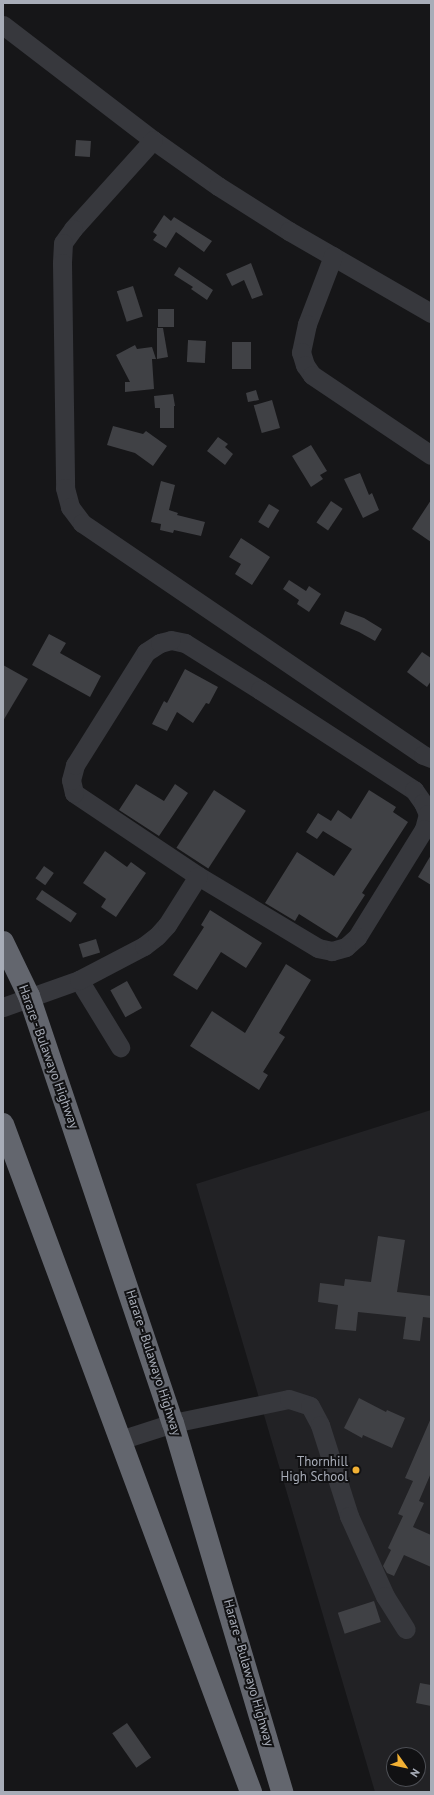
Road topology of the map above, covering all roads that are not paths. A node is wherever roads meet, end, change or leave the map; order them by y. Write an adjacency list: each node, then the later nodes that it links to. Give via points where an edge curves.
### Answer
1 (3, 25): 2 (street)
2 (153, 140): 3 (street, via 218,186); 6 (street, via 73,228 63,243 65,488 70,507 82,523 424,756)
3 (333, 256): 4 (street); 5 (street, via 307,324 301,352 305,365 312,375)
4 (431, 313)
5 (431, 455)
6 (431, 758)
7 (198, 876): 7 (street, via 318,948 332,951 346,947 357,937 424,829 428,814 414,790 185,643 171,640 146,652 75,765 71,780 74,793); 9 (street, via 167,925 157,936 144,946)
8 (3, 942): 10 (highway, Harare - Bulawayo Highway)
9 (79, 980): 10 (street); 12 (street)
10 (29, 996): 11 (street); 14 (highway, Harare - Bulawayo Highway)
11 (3, 1007)
12 (120, 1047)
13 (3, 1124): 15 (highway)
14 (173, 1423): 15 (street); 16 (street, via 289,1399 310,1406 320,1425 349,1516 385,1596); 18 (highway, Harare - Bulawayo Highway)
15 (120, 1440): 17 (highway)
16 (406, 1628)
17 (251, 1792)
18 (282, 1792)

